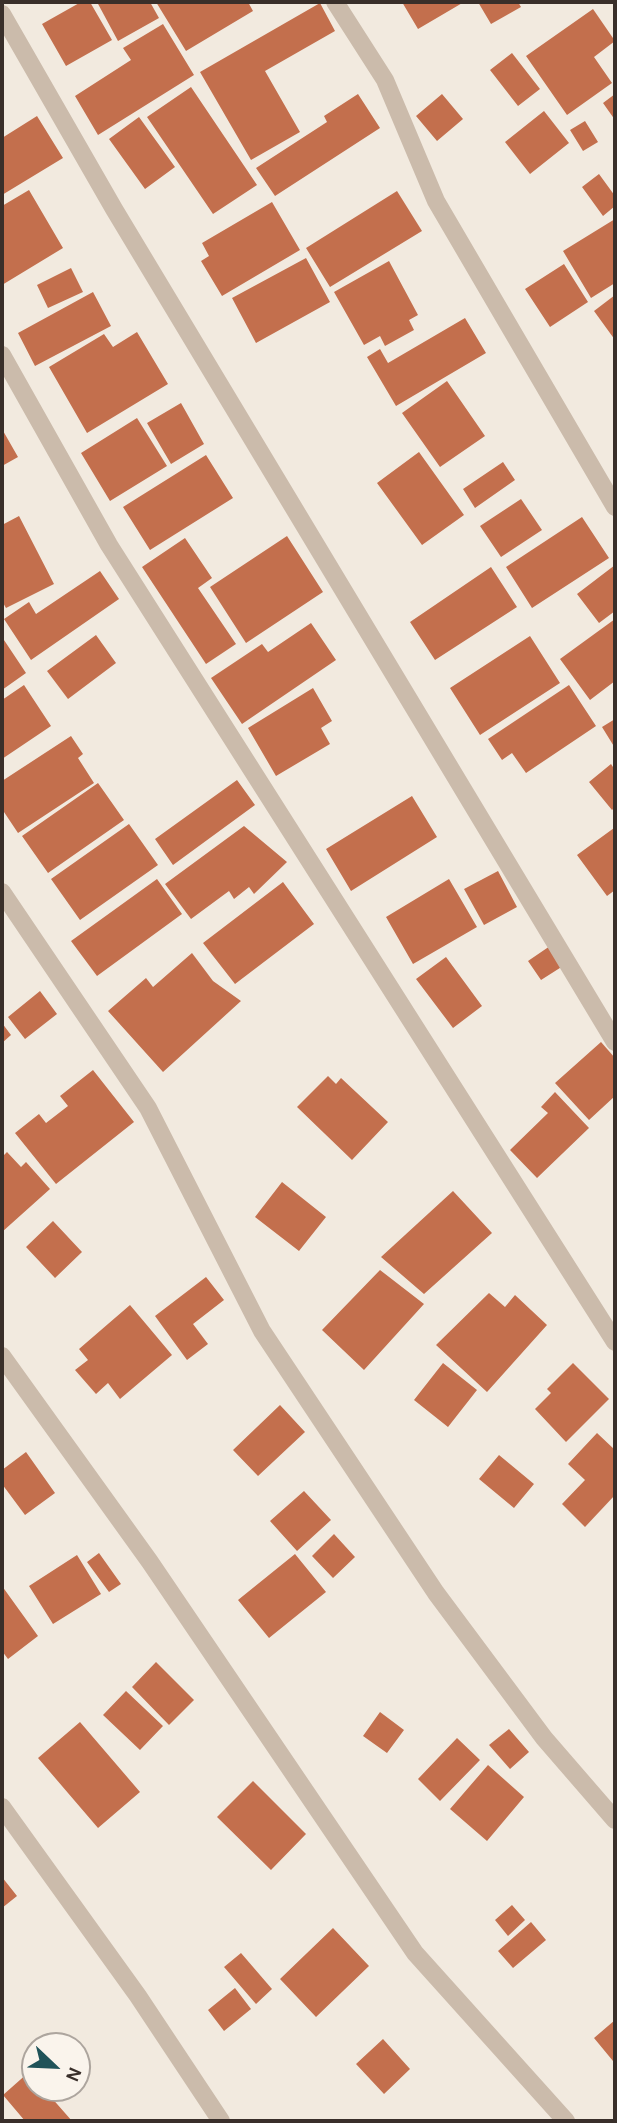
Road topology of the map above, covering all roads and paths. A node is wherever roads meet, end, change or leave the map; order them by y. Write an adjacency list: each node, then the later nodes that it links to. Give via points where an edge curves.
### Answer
1 (335, 2): 4 (street, via 385,80 436,201)
2 (2, 14): 6 (street, via 114,209)
3 (2, 355): 7 (street, via 124,568)
4 (615, 507)
5 (2, 892): 10 (street, via 148,1108 262,1331 436,1593 544,1738)
6 (615, 1042)
7 (615, 1342)
8 (2, 1356): 12 (street, via 150,1562 415,1953)
9 (2, 1807): 11 (street)
10 (615, 1820)
11 (221, 2121)
12 (566, 2121)

